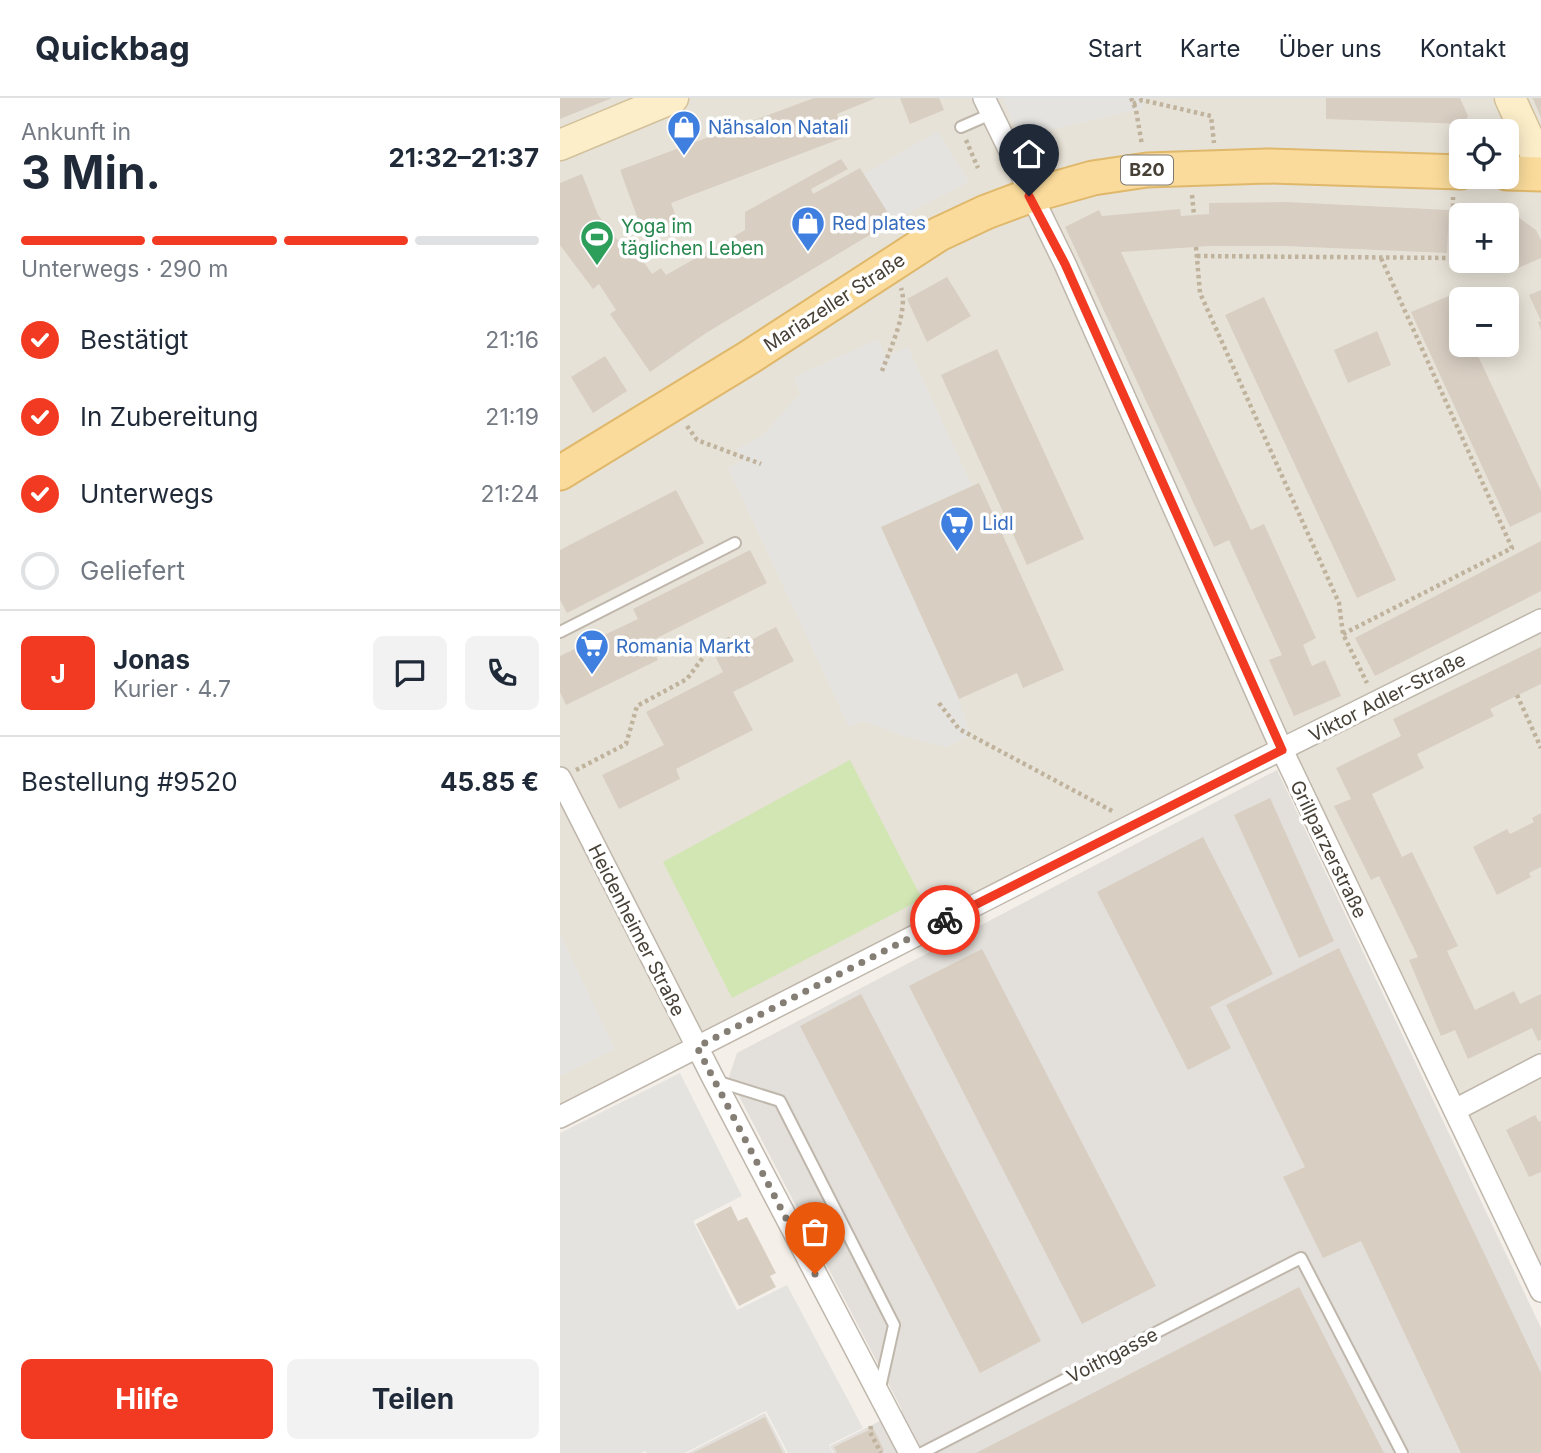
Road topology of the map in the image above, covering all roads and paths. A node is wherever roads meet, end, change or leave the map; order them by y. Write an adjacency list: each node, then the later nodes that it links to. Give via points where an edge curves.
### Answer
1 (673, 98): 7 (street)
2 (1510, 98): 8 (street)
3 (1132, 101): 10 (path, via 1211,116); 11 (path)
4 (996, 116): 5 (lane); 16 (street, Grillparzerstraße)
5 (961, 127)
6 (967, 142): 9 (path)
7 (560, 145)
8 (1541, 166)
9 (978, 168)
10 (1217, 168): 11 (main road, Mariazeller Straße / B20); 12 (main road, Mariazeller Straße / B20)
11 (1147, 170): 16 (main road, Mariazeller Straße / B20, via 1093,178)
12 (1449, 172)
13 (1519, 173): 14 (main road)
14 (1541, 174)
15 (1456, 189): 19 (path, via 1454,258)
16 (1029, 196): 20 (main road, Mariazeller Straße / B20, via 961,223); 34 (street, Grillparzerstraße, via 1065,264)
17 (1196, 247): 18 (path)
18 (1196, 256): 19 (path); 28 (path, via 1200,292 1339,603)
19 (1381, 258): 28 (path, via 1512,548)
20 (893, 264): 21 (path, via 905,298); 22 (main road, Mariazeller Straße / B20)
21 (882, 371)
22 (673, 405): 23 (path, via 697,440); 24 (main road, Mariazeller Straße / B20)
23 (761, 464)
24 (560, 473)
25 (735, 543): 27 (lane)
26 (1541, 620): 31 (street, Viktor Adler-Straße)
27 (560, 632)
28 (1343, 634): 31 (path)
29 (730, 639): 35 (path, via 710,648 687,679 637,706 626,744)
30 (1517, 695): 33 (path)
31 (1376, 702): 34 (street, Viktor Adler-Straße)
32 (939, 703): 36 (path, via 959,729)
33 (1541, 748)
34 (1282, 750): 36 (street, Viktor Adler-Straße); 40 (street, Grillparzerstraße)
35 (560, 778): 37 (street, Heidenheimer Straße)
36 (1135, 824): 37 (street, Viktor Adler-Straße)
37 (697, 1047): 39 (street, Heidenheimer Straße); 41 (street, Viktor Adler-Straße)
38 (1541, 1065): 40 (street)
39 (714, 1080): 43 (street, Heidenheimer Straße); 43 (lane, via 780,1101 894,1325)
40 (1455, 1110): 42 (street, Grillparzerstraße)
41 (560, 1117)
42 (1541, 1291)
43 (879, 1394): 44 (street, Heidenheimer Straße)
44 (909, 1453)
45 (922, 1453): 46 (lane, Voithgasse, via 1301,1258)
46 (1402, 1453)

